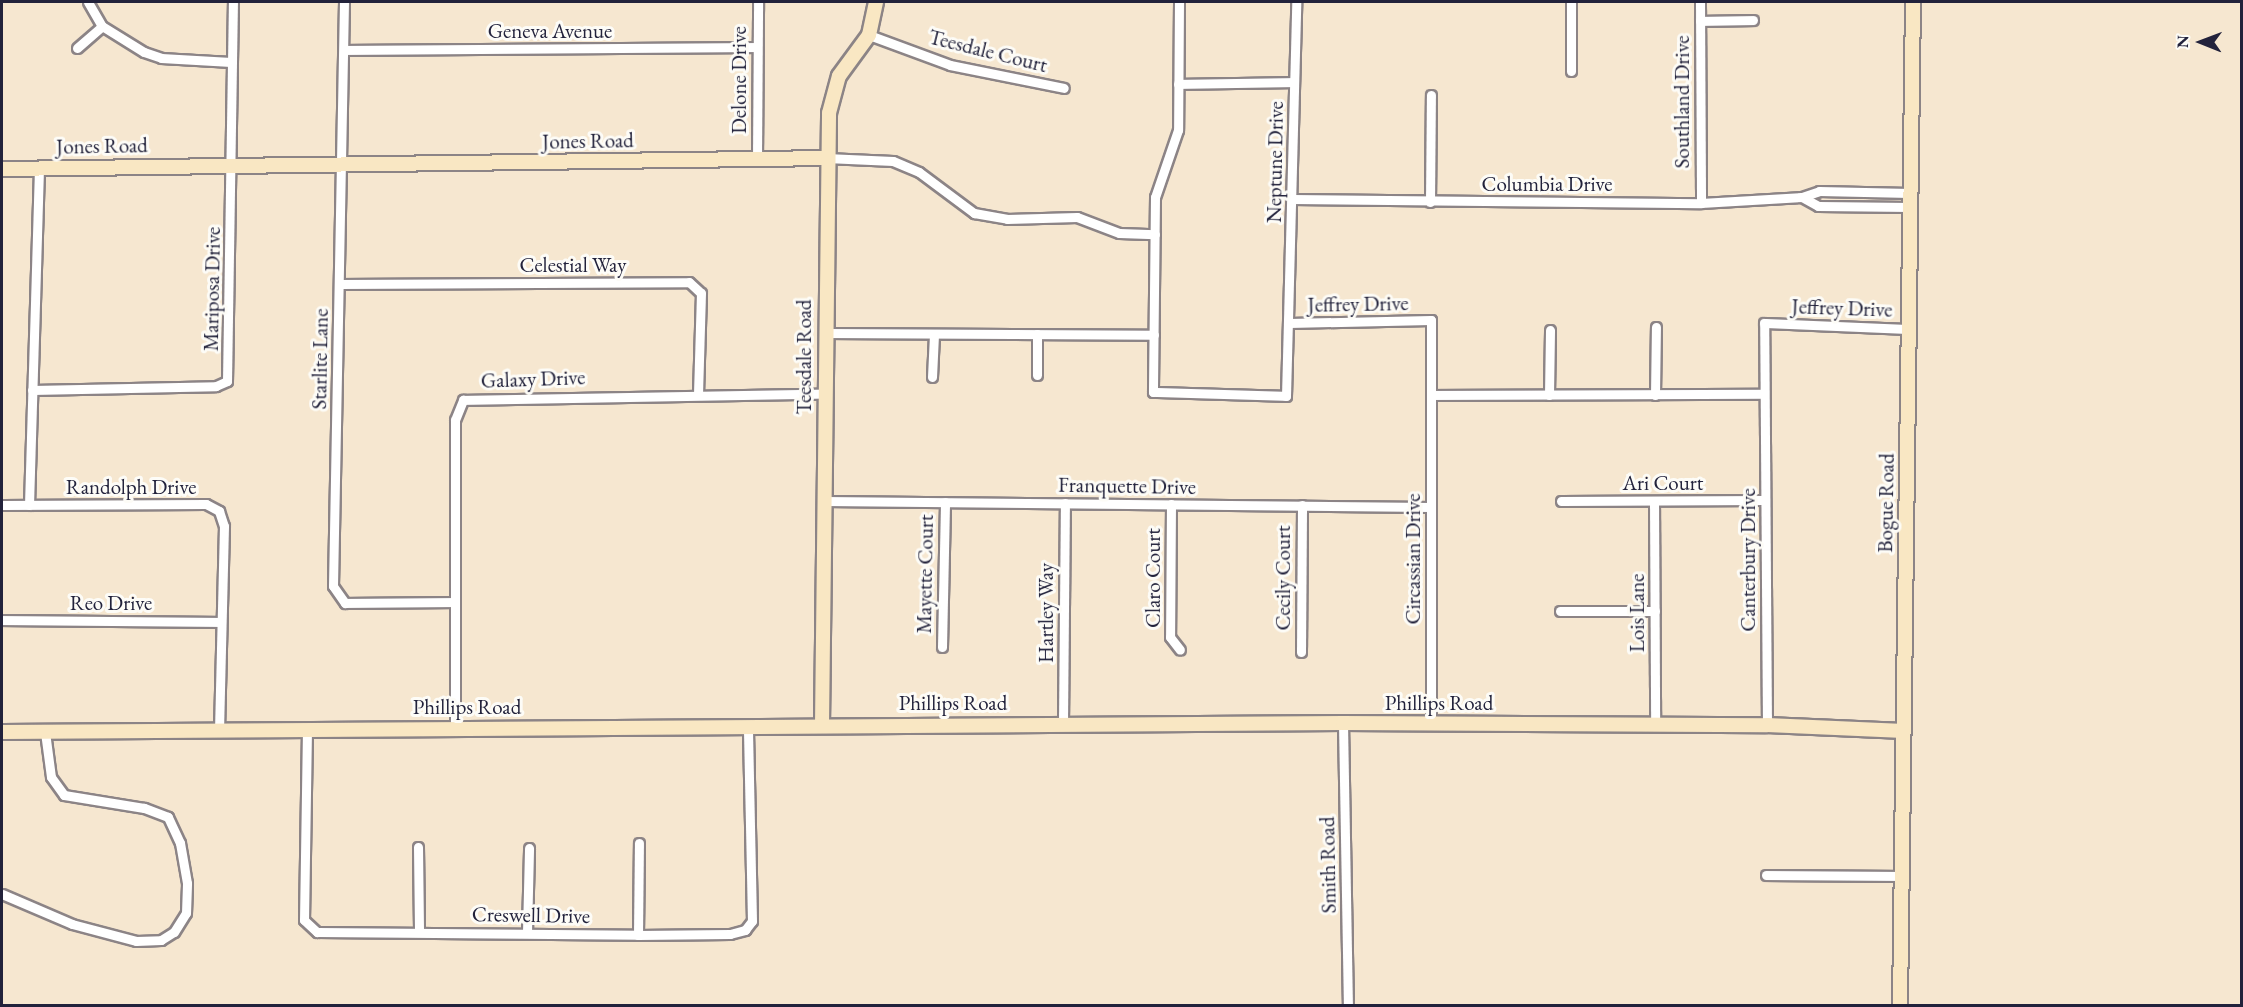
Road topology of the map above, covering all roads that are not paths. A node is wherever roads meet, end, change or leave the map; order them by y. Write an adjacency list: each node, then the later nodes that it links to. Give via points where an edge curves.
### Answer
1 (88, 2): 13 (street)
2 (233, 2): 18 (street, Mariposa Drive)
3 (345, 2): 17 (street, Starlite Lane)
4 (758, 2): 15 (street, Delone Drive)
5 (876, 2): 14 (street, Teesdale Road)
6 (1179, 2): 21 (street)
7 (1296, 2): 20 (street, Neptune Drive)
8 (1571, 2): 19 (street)
9 (1700, 2): 12 (street, Southland Drive)
10 (1913, 2): 32 (street, Bogue Road)
11 (1753, 20): 12 (street)
12 (1700, 21): 34 (street, Southland Drive)
13 (102, 26): 16 (street); 18 (street, via 161,58)
14 (869, 35): 22 (street, Teesdale Court, via 951,65); 24 (street, Teesdale Road, via 839,76 829,113)
15 (757, 47): 17 (street, Geneva Avenue); 25 (street, Delone Drive)
16 (77, 48)
17 (344, 50): 27 (street, Starlite Lane)
18 (231, 62): 26 (street, Mariposa Drive)
19 (1571, 71)
20 (1294, 82): 21 (street); 31 (street, Neptune Drive)
21 (1178, 84): 35 (street, via 1178,130 1155,197)
22 (1064, 88)
23 (1431, 95): 33 (street)
24 (826, 158): 25 (street, Jones Road); 35 (street, Jones Road, via 893,160 919,172 974,213 1007,219 1077,217 1119,233); 41 (street, Teesdale Road)
25 (757, 159): 27 (street, Jones Road)
26 (231, 164): 27 (street, Jones Road); 29 (street, Jones Road); 47 (street, Mariposa Drive, via 227,381 216,386)
27 (340, 166): 36 (street, Starlite Lane)
28 (2, 169): 29 (street, Jones Road)
29 (39, 169): 47 (street)
30 (1802, 197): 32 (street, Columbia Drive, via 1819,191); 32 (street, Columbia Drive, via 1818,206); 34 (street, Columbia Drive)
31 (1292, 199): 33 (street, Columbia Drive); 37 (street, Neptune Drive)
32 (1910, 200): 39 (street, Bogue Road)
33 (1430, 202): 34 (street, Columbia Drive)
34 (1701, 203)
35 (1155, 234): 44 (street)
36 (339, 284): 51 (street, Celestial Way, via 689,282 701,294); 65 (street, Starlite Lane, via 333,586 345,603)
37 (1289, 323): 44 (street, Jeffrey Drive, via 1286,396 1153,392); 52 (street, Jeffrey Drive, via 1431,321)
38 (1656, 327): 49 (street)
39 (1909, 329): 50 (street, Jeffrey Drive, via 1764,323); 83 (street, Bogue Road)
40 (1550, 330): 53 (street)
41 (825, 333): 42 (street); 48 (street, Teesdale Road)
42 (934, 334): 43 (street); 46 (street)
43 (1037, 334): 44 (street); 45 (street)
44 (1154, 335)
45 (1037, 375)
46 (932, 377)
47 (32, 390): 62 (street)
48 (824, 394): 51 (street, Galaxy Drive); 55 (street, Teesdale Road)
49 (1656, 394): 50 (street); 53 (street)
50 (1764, 394): 54 (street, Canterbury Drive)
51 (699, 395): 65 (street, Galaxy Drive, via 463,400 455,420)
52 (1431, 395): 53 (street); 64 (street, Circassian Drive)
53 (1549, 395)
54 (1765, 500): 57 (street, Ari Court); 79 (street, Canterbury Drive)
55 (824, 501): 58 (street, Franquette Drive); 77 (street, Teesdale Road)
56 (1561, 501): 57 (street, Ari Court)
57 (1654, 501): 67 (street, Lois Lane)
58 (945, 502): 59 (street, Franquette Drive); 70 (street, Mayette Court)
59 (1065, 503): 60 (street, Franquette Drive); 75 (street, Hartley Way)
60 (1171, 504): 63 (street, Franquette Drive); 71 (street, Claro Court, via 1170,637)
61 (2, 505): 62 (street, Randolph Drive)
62 (29, 505): 69 (street, Randolph Drive, via 206,504 219,511 224,526)
63 (1302, 505): 64 (street, Franquette Drive); 72 (street, Cecily Court)
64 (1431, 507): 74 (street, Circassian Drive)
65 (455, 602): 80 (street, Galaxy Drive)
66 (1560, 611): 67 (street)
67 (1655, 611): 78 (street, Lois Lane)
68 (2, 620): 69 (street, Reo Drive)
69 (221, 622): 82 (street, Randolph Drive)
70 (942, 647)
71 (1180, 650)
72 (1301, 652)
73 (1344, 723): 74 (street, Phillips Road); 75 (street, Phillips Road); 95 (street, Smith Road)
74 (1431, 723): 78 (street, Phillips Road)
75 (1063, 724): 77 (street, Phillips Road)
76 (748, 725): 77 (street, Phillips Road); 80 (street, Phillips Road); 94 (street, Creswell Drive, via 752,921 745,930 730,934)
77 (822, 725)
78 (1655, 725): 79 (street, Phillips Road)
79 (1767, 725): 83 (street, Phillips Road)
80 (455, 728): 81 (street, Phillips Road)
81 (306, 729): 82 (street, Phillips Road); 92 (street, Creswell Drive, via 304,920 317,932)
82 (219, 730): 85 (street, Phillips Road)
83 (1904, 731): 90 (street, Bogue Road)
84 (2, 732): 85 (street, Phillips Road)
85 (45, 732): 91 (street, via 51,777 64,795 144,808 168,817 180,843 186,913 174,932 161,940 136,941 72,924)
86 (639, 843): 94 (street)
87 (418, 847): 92 (street)
88 (529, 848): 93 (street)
89 (1766, 875): 90 (street)
90 (1901, 876): 96 (street, Bogue Road)
91 (2, 894)
92 (419, 932): 93 (street, Creswell Drive)
93 (527, 932): 94 (street, Creswell Drive)
94 (639, 935)
95 (1348, 1005)
96 (1900, 1005)

